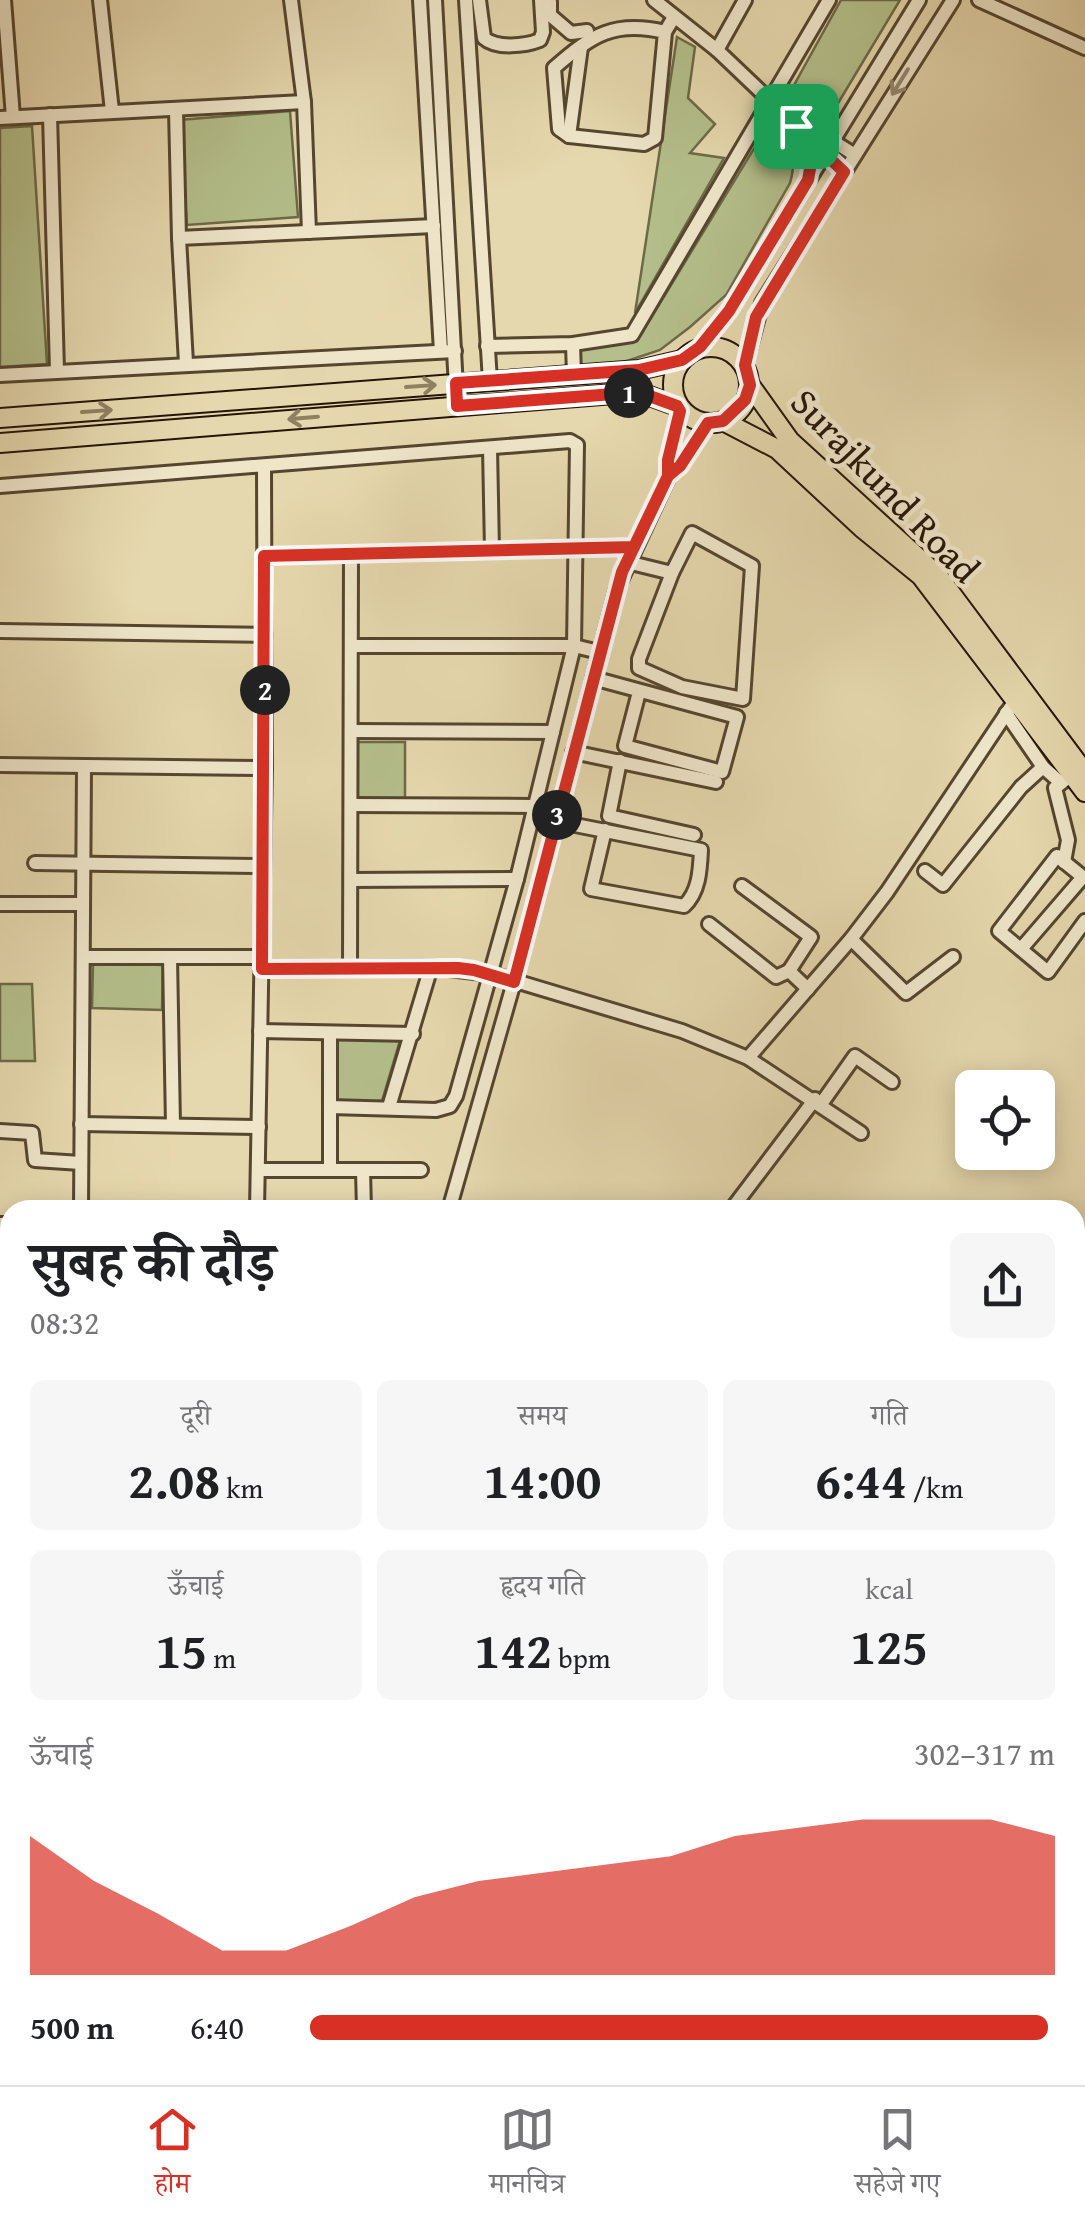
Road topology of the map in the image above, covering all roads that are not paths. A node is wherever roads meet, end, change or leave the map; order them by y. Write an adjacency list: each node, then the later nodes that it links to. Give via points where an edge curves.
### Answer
1 (4, 0): 28 (street)
2 (100, 0): 25 (street)
3 (291, 0): 22 (street)
4 (420, 0): 36 (street)
5 (434, 0): 42 (street)
6 (466, 0): 40 (street)
7 (479, 0): 8 (street, via 486,41 515,44 540,40)
8 (542, 0)
9 (550, 0): 17 (street, via 550,14 571,33)
10 (654, 0): 16 (street)
11 (830, 0): 23 (street)
12 (919, 0): 26 (street)
13 (953, 0): 33 (street, one-way to 33)
14 (979, 0): 20 (street)
15 (743, 1): 21 (street)
16 (674, 17): 18 (street); 21 (street)
17 (586, 30)
18 (665, 32): 19 (street, via 620,27); 30 (street, via 654,138 644,144)
19 (581, 47): 30 (street); 30 (street, via 554,68 558,130)
20 (1085, 48)
21 (718, 50): 23 (street)
22 (304, 102): 24 (street); 37 (street)
23 (772, 102): 29 (street); 39 (street, via 636,330 625,338)
24 (176, 110): 25 (street); 38 (street)
25 (112, 112): 27 (street)
26 (850, 112): 29 (street); 31 (street)
27 (50, 115): 28 (street); 46 (street)
28 (6, 118)
29 (802, 127): 31 (street); 32 (street); 35 (street, via 814,157)
30 (568, 136)
31 (832, 141): 32 (street); 33 (street)
32 (825, 154): 34 (street); 35 (street)
33 (855, 155): 34 (street)
34 (844, 172): 45 (street, via 762,303)
35 (808, 180): 41 (street)
36 (434, 226): 37 (street); 42 (street)
37 (309, 232): 38 (street)
38 (178, 238): 44 (street)
39 (573, 344): 40 (street); 48 (street)
40 (487, 346): 49 (street)
41 (700, 347): 43 (main road); 45 (main road, via 732,352)
42 (448, 351): 44 (street); 50 (street)
43 (682, 360): 48 (main road); 53 (main road, via 674,378)
44 (186, 363): 46 (street)
45 (745, 365): 51 (main road)
46 (57, 371): 47 (street)
47 (0, 375)
48 (574, 375): 49 (main road)
49 (490, 381): 50 (main road)
50 (456, 383): 52 (street); 54 (main road, one-way to 50)
51 (750, 385): 55 (main road, via 740,408); 84 (main road, Surajkund Road, via 790,441 938,576)
52 (457, 406): 53 (main road, via 627,393); 56 (main road, one-way to 56)
53 (678, 408): 55 (main road, via 692,420); 59 (street)
54 (0, 418)
55 (715, 422): 59 (street); 75 (main road, Surajkund Road, via 777,450 921,576)
56 (0, 442)
57 (490, 448): 58 (street); 62 (street, via 575,442); 63 (street)
58 (264, 466): 60 (street); 65 (street)
59 (668, 476): 61 (street)
60 (0, 486)
61 (634, 547): 62 (street); 66 (street)
62 (577, 548): 63 (street); 71 (street)
63 (492, 550): 64 (street)
64 (351, 554): 65 (street); 70 (street)
65 (264, 556): 69 (street)
66 (627, 562): 67 (street); 72 (street)
67 (672, 573): 67 (street, via 692,533 752,566 742,698 682,688 640,668)
68 (0, 631): 69 (street)
69 (265, 634): 83 (street)
70 (352, 646): 71 (street); 76 (street)
71 (574, 646): 72 (street); 77 (street)
72 (599, 652): 73 (street)
73 (592, 678): 74 (street); 78 (street)
74 (639, 692): 74 (street, via 626,746 722,772 737,717)
75 (1010, 708): 82 (street); 84 (main road, Surajkund Road); 105 (street)
76 (351, 732): 77 (street); 87 (street)
77 (553, 732): 88 (street)
78 (572, 752): 79 (street); 89 (street)
79 (620, 761): 85 (street); 91 (street, via 609,816)
80 (0, 765): 81 (street)
81 (84, 767): 83 (street); 94 (street)
82 (1043, 767): 84 (street); 96 (street, via 943,885)
83 (265, 768): 95 (street)
84 (1072, 777): 86 (main road, Surajkund Road); 92 (street, via 1055,788 1068,840)
85 (716, 782)
86 (1085, 792)
87 (351, 805): 88 (street); 99 (street)
88 (534, 806): 97 (street)
89 (555, 821): 90 (street); 115 (street)
90 (605, 830): 90 (street, via 653,846 701,850 692,898 684,906 591,888)
91 (694, 835)
92 (1064, 862): 98 (street); 106 (street, via 1058,856 999,932)
93 (35, 863): 94 (street)
94 (84, 864): 95 (street); 102 (street)
95 (263, 866): 110 (street)
96 (925, 871)
97 (517, 879): 99 (street); 114 (street)
98 (1084, 879): 106 (street)
99 (351, 880): 111 (street)
100 (742, 886): 113 (street, via 812,937)
101 (0, 904): 102 (street)
102 (84, 904): 108 (street)
103 (1085, 921): 106 (street, via 1048,972)
104 (709, 924): 113 (street, via 776,978)
105 (851, 939): 107 (street, via 906,993); 116 (street)
106 (1021, 950)
107 (953, 956)
108 (83, 957): 109 (street); 125 (street)
109 (170, 957): 110 (street); 126 (street)
110 (262, 963): 111 (street); 117 (street)
111 (350, 968): 112 (street)
112 (431, 968): 114 (street); 119 (street)
113 (788, 972): 116 (street)
114 (492, 974): 115 (street); 124 (street, via 450,1106)
115 (514, 982): 120 (street, via 682,1031); 138 (street)
116 (808, 989): 120 (street)
117 (260, 1031): 118 (street); 127 (street)
118 (330, 1033): 119 (street); 123 (street)
119 (413, 1034): 124 (street)
120 (748, 1058): 122 (street)
121 (892, 1082): 122 (street, via 855,1056)
122 (818, 1102): 129 (street); 139 (street)
123 (330, 1106): 124 (street); 132 (street)
124 (390, 1107)
125 (82, 1124): 126 (street); 130 (street)
126 (173, 1125): 127 (street)
127 (258, 1127): 131 (street)
128 (0, 1131): 130 (street, via 32,1133 36,1160)
129 (861, 1133)
130 (81, 1163): 135 (street)
131 (258, 1170): 132 (street); 136 (street)
132 (330, 1170): 133 (street)
133 (363, 1170): 134 (street); 137 (street)
134 (421, 1170)
135 (81, 1200)
136 (257, 1200)
137 (364, 1200)
138 (453, 1200)
139 (739, 1200)

